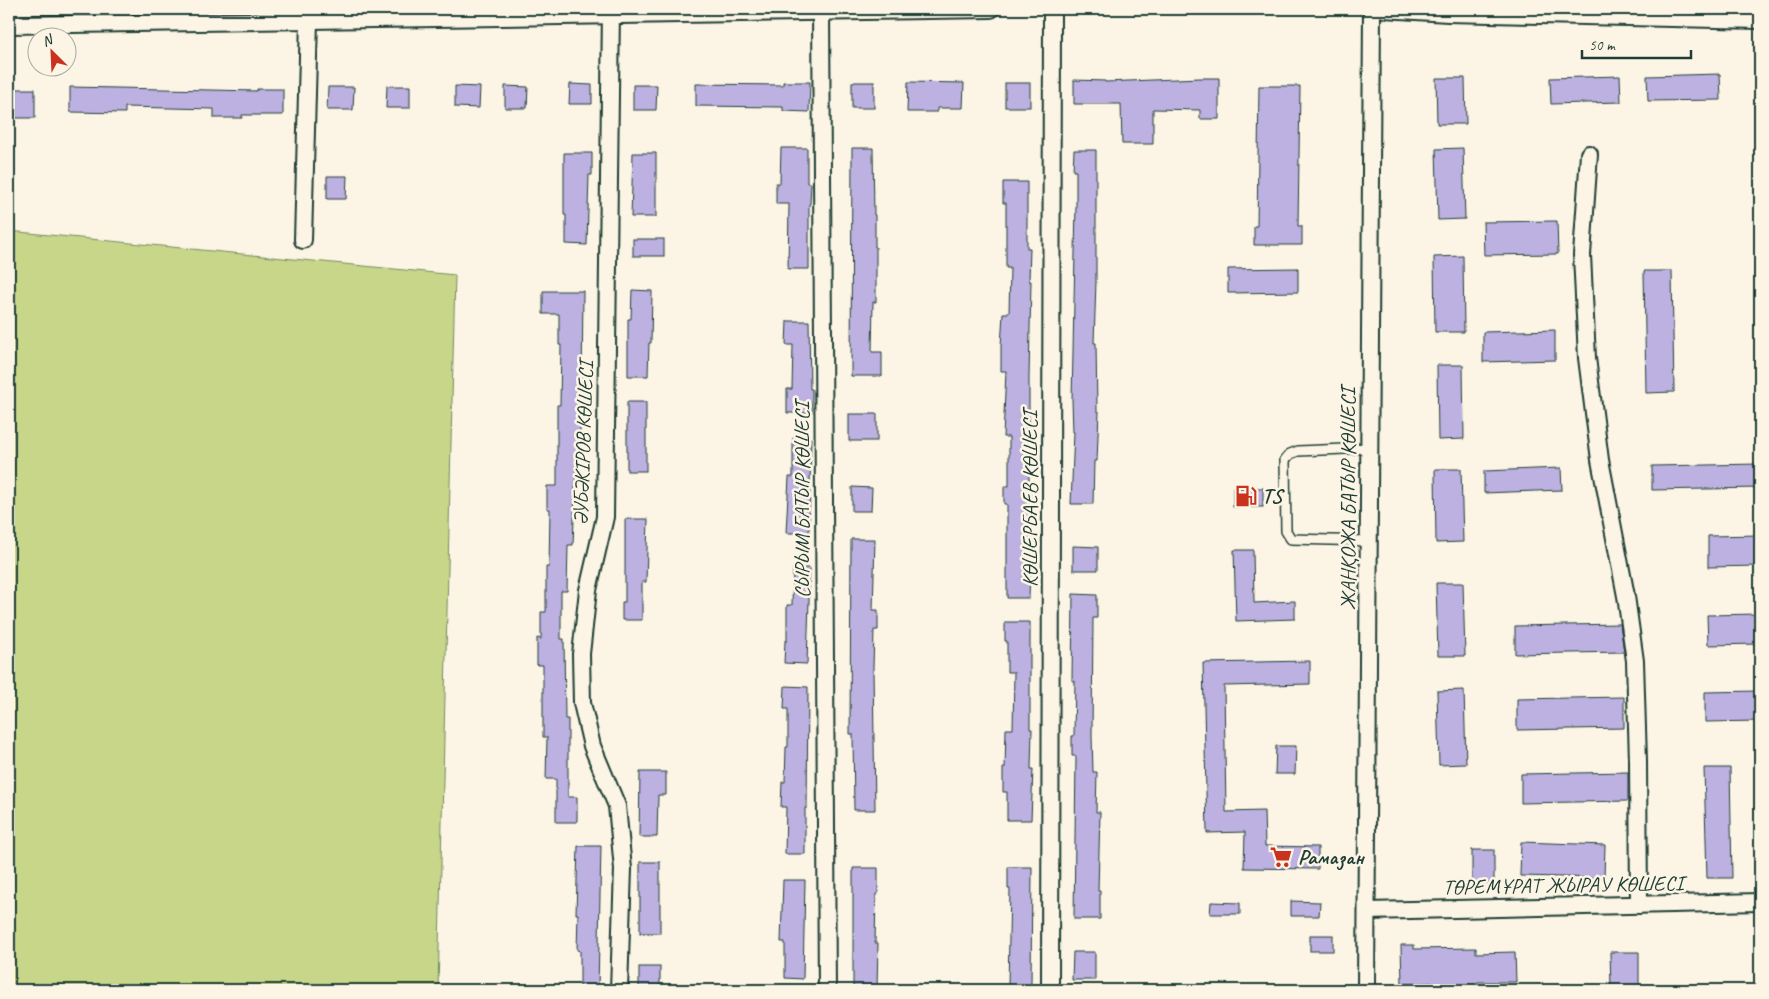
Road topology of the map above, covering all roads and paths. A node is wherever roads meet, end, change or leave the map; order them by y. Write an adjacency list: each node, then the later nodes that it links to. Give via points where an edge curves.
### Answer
1 (991, 9): 5 (street)
2 (1052, 9): 21 (street, КӨШЕРБАЕВ КӨШЕСІ)
3 (1372, 9): 14 (street, ЖАНҚОЖА БАТЫР КӨШЕСІ)
4 (1384, 9): 10 (street)
5 (821, 10): 6 (street); 20 (street, СЫРЫМ БАТЫР КӨШЕСІ)
6 (611, 12): 7 (street); 19 (street, ӘУБӘКІРОВ КӨШЕСІ, via 605,518 588,590 581,654 582,703 592,746 617,806 623,869)
7 (390, 14): 9 (street)
8 (140, 16): 9 (street); 11 (street)
9 (309, 20): 13 (street)
10 (1760, 20)
11 (9, 25)
12 (1588, 154): 17 (street, via 1582,255 1587,358 1600,460 1635,661)
13 (302, 240)
14 (1369, 448): 15 (street, ЖАНҚОЖА БАТЫР КӨШЕСІ); 15 (lane, via 1298,451 1285,460 1286,531 1291,539)
15 (1369, 541): 18 (street, ЖАНҚОЖА БАТЫР КӨШЕСІ)
16 (1760, 902): 17 (street, ТӨРЕМҰРАТ ЖЫРАУ КӨШЕСІ)
17 (1639, 905): 18 (street, ТӨРЕМҰРАТ ЖЫРАУ КӨШЕСІ)
18 (1367, 910): 22 (street, ЖАНҚОЖА БАТЫР КӨШЕСІ)
19 (619, 990)
20 (827, 990)
21 (1050, 990)
22 (1366, 990)

